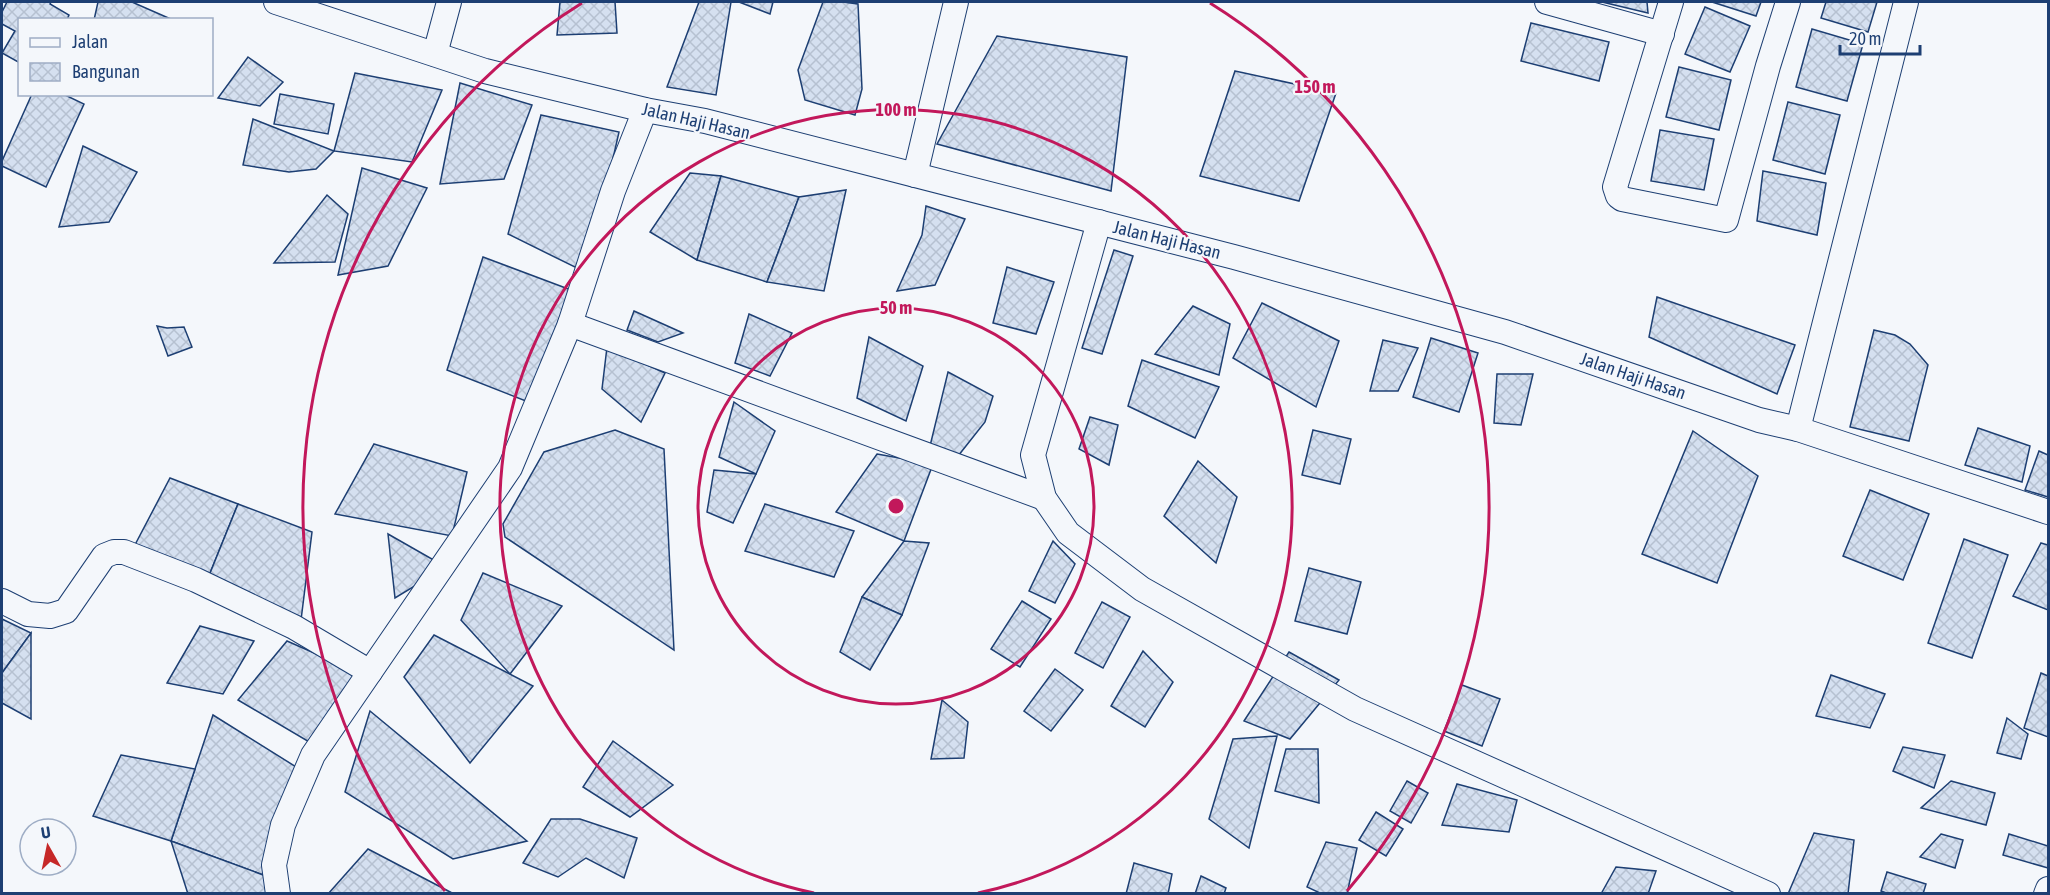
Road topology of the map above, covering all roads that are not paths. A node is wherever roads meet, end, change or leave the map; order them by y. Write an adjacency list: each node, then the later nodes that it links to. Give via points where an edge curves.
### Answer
1 (276, 2): 9 (street, Jalan Haji Hasan)
2 (449, 2): 9 (street)
3 (956, 2): 11 (street)
4 (1551, 2): 8 (street)
5 (1671, 2): 8 (street)
6 (1788, 2): 8 (street, via 1726,220 1618,196 1615,187)
7 (1906, 2): 14 (street)
8 (1662, 34)
9 (435, 54): 10 (street, Jalan Haji Hasan, via 485,71)
10 (645, 110): 11 (street, Jalan Haji Hasan, via 705,121); 13 (street, via 613,190)
11 (915, 175): 12 (street, Jalan Haji Hasan)
12 (1099, 222): 14 (street, Jalan Haji Hasan, via 1505,332 1760,420); 15 (street, via 1033,455)
13 (570, 324): 15 (street); 18 (street, via 510,468)
14 (1797, 429): 16 (street, Jalan Haji Hasan)
15 (1044, 498): 21 (street, via 1068,533 1142,589 1355,709)
16 (2049, 512)
17 (2, 601): 18 (street, via 28,614 50,616 66,611 104,556 124,552 196,580 294,627)
18 (370, 672): 20 (street, via 313,755 283,825 274,865)
19 (2049, 890): 22 (street)
20 (278, 894)
21 (1768, 894)
22 (2046, 894)

